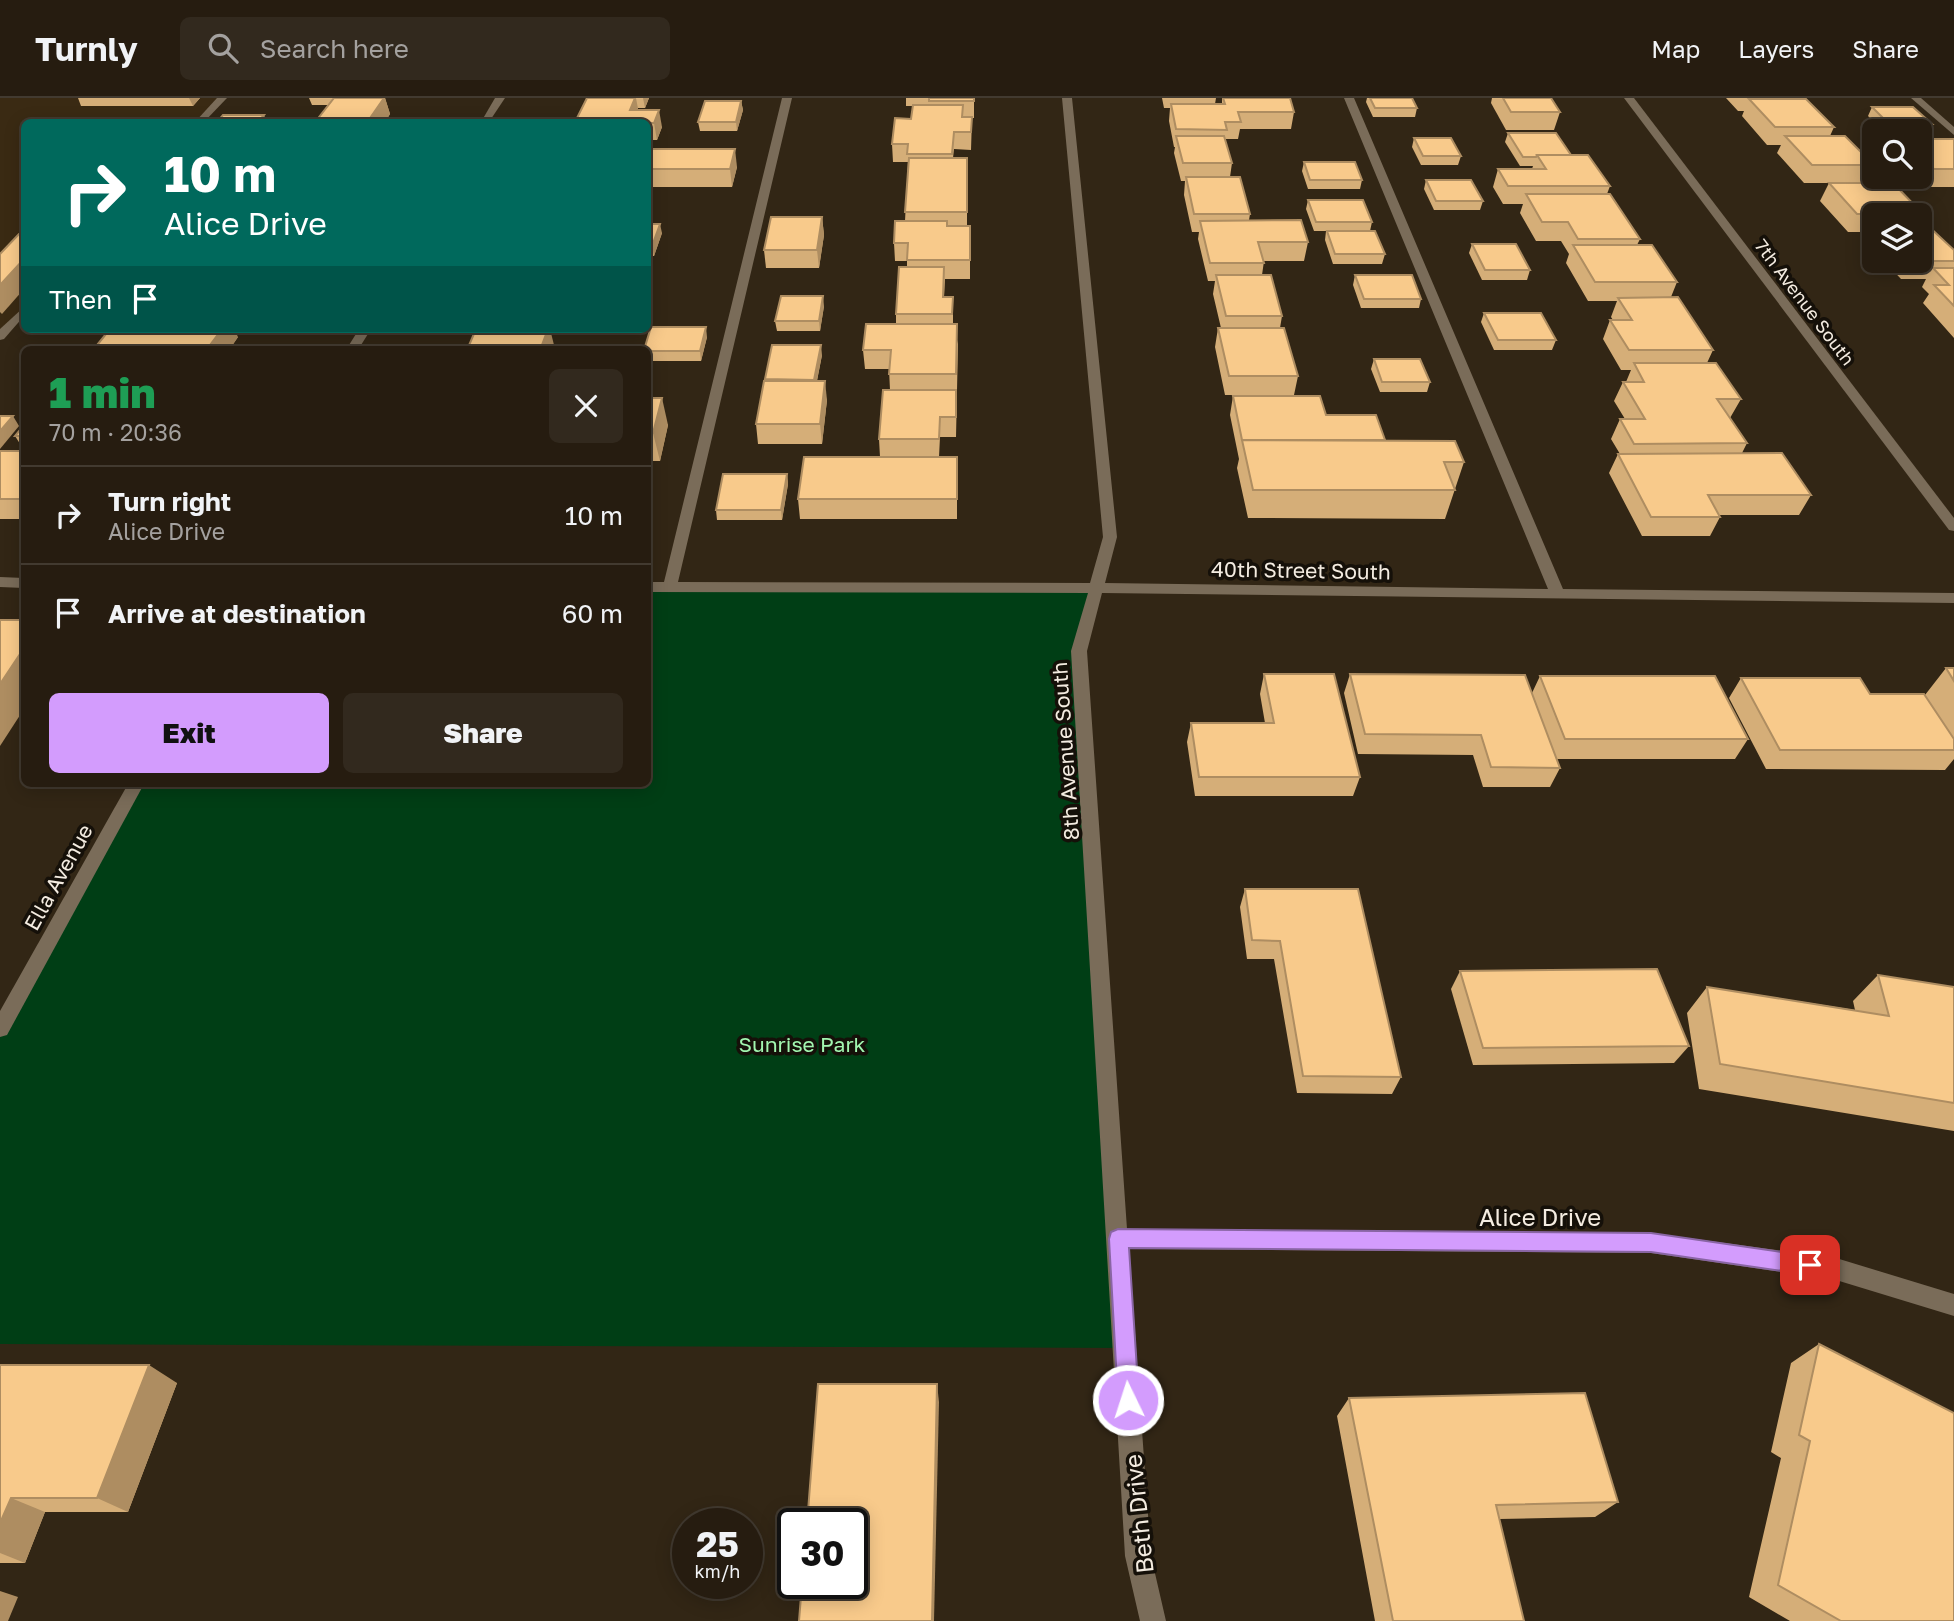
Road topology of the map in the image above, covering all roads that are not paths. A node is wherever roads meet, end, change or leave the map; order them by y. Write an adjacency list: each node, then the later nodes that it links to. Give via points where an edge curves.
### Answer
1 (222, 98): 8 (street)
2 (500, 98): 9 (street)
3 (787, 98): 17 (street)
4 (1067, 98): 18 (street, 8th Avenue South, via 1110,537)
5 (1349, 98): 19 (street)
6 (1629, 98): 13 (street, 7th Avenue South)
7 (1916, 98): 10 (street)
8 (202, 119)
9 (487, 119)
10 (1954, 132)
11 (21, 313): 12 (street)
12 (0, 336)
13 (1954, 527)
14 (0, 582): 15 (street)
15 (21, 583)
16 (651, 587): 17 (street, 40th Street South)
17 (670, 587): 18 (street, 40th Street South)
18 (1096, 589): 19 (street, 40th Street South); 23 (street, 8th Avenue South, via 1079,651)
19 (1558, 594): 20 (street, 40th Street South)
20 (1954, 598)
21 (134, 787): 22 (street, Ella Avenue)
22 (0, 1029)
23 (1118, 1239): 24 (street, Alice Drive, via 1651,1243 1836,1269); 25 (street, Beth Drive, via 1138,1556)
24 (1954, 1305)
25 (1153, 1621)

